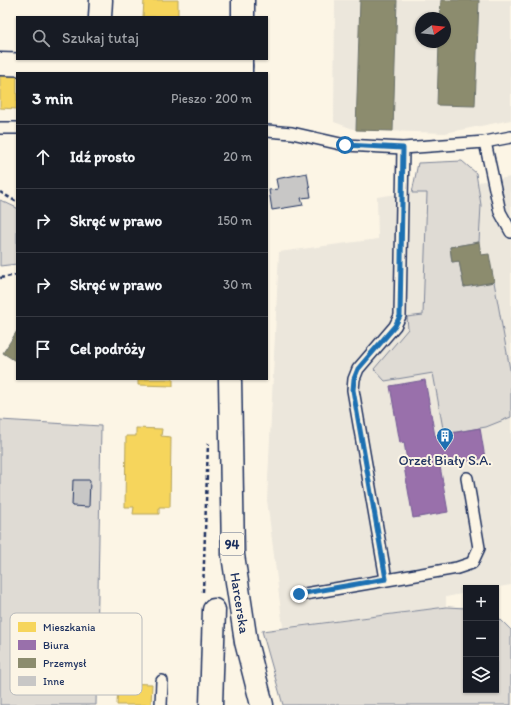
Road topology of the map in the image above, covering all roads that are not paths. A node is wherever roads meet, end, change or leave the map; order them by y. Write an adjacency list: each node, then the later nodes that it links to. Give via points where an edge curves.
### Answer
1 (101, 0): 3 (street)
2 (243, 0): 4 (street)
3 (100, 16)
4 (243, 16)
5 (99, 62): 6 (street, via 74,66); 7 (street)
6 (0, 64)
7 (241, 66)
8 (0, 128): 9 (lane)
9 (16, 128)
10 (268, 131): 13 (lane, via 292,133 345,145)
11 (511, 137): 12 (lane)
12 (485, 142): 13 (lane); 14 (lane, via 500,212)
13 (403, 148): 17 (lane, via 400,316 395,326 358,369 353,390)
14 (511, 232)
15 (230, 380): 23 (street, Harcerska / 94, via 233,555 246,642)
16 (467, 478): 17 (lane, via 479,548 472,563 457,568)
17 (386, 579): 18 (lane)
18 (299, 594)
19 (208, 602): 22 (street, Harcerska)
20 (162, 681): 21 (lane)
21 (161, 705)
22 (212, 705)
23 (262, 705)

